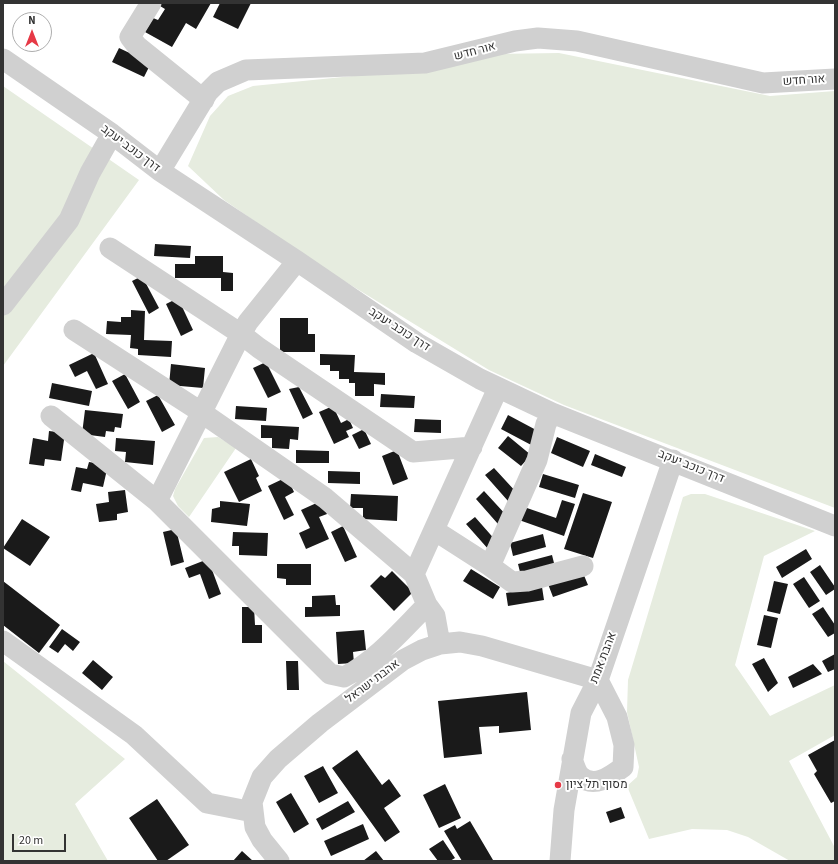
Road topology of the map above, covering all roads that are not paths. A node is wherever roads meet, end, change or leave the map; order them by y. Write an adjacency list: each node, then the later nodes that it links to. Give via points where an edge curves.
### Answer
1 (151, 3): 4 (street, via 130,36 137,46)
2 (3, 59): 5 (street, דרך כוכב יעקב)
3 (835, 79): 4 (street, אור חדש, via 763,83 578,41 538,38 515,41 425,63 246,70 218,82)
4 (204, 100): 6 (street, אור חדש)
5 (112, 134): 6 (street, דרך כוכב יעקב); 9 (street, via 90,173 69,220)
6 (160, 171): 8 (street, דרך כוכב יעקב)
7 (110, 248): 11 (street)
8 (297, 261): 11 (street); 12 (street, דרך כוכב יעקב, via 417,343)
9 (3, 305)
10 (74, 330): 13 (street)
11 (241, 334): 13 (street); 16 (street, via 413,452)
12 (498, 388): 14 (street, דרך כוכב יעקב); 16 (street)
13 (201, 412): 18 (street); 23 (street, via 325,498)
14 (552, 413): 17 (street, דרך כוכב יעקב); 21 (street, via 546,424 537,460)
15 (51, 416): 18 (street)
16 (472, 446): 20 (street)
17 (673, 460): 19 (street, דרך כוכב יעקב); 27 (street, אהבת אמת)
18 (157, 501): 24 (street, via 330,674 344,677 359,669 376,656)
19 (835, 526)
20 (434, 530): 21 (street); 23 (street)
21 (490, 566): 22 (street, via 512,582 527,581)
22 (583, 566)
23 (414, 574): 24 (street)
24 (427, 605): 26 (street, via 435,616)
25 (3, 642): 29 (street, via 134,734 207,803)
26 (440, 644): 27 (street, אהבת ישראל, via 460,642 482,646); 29 (street, אהבת ישראל, via 403,660 320,723 278,760 262,777 256,789 252,802)
27 (598, 680): 28 (street, אהבת אמת, via 581,714); 28 (street, via 617,717 624,745 623,767 607,779 589,781 579,775)
28 (572, 759): 30 (street, אהבת אמת)
29 (253, 812): 31 (street, אהבת ישראל, via 255,826 262,840)
30 (561, 839): 32 (street, אהבת אמת); 33 (street)
31 (280, 861)
32 (560, 861)
33 (573, 861)

